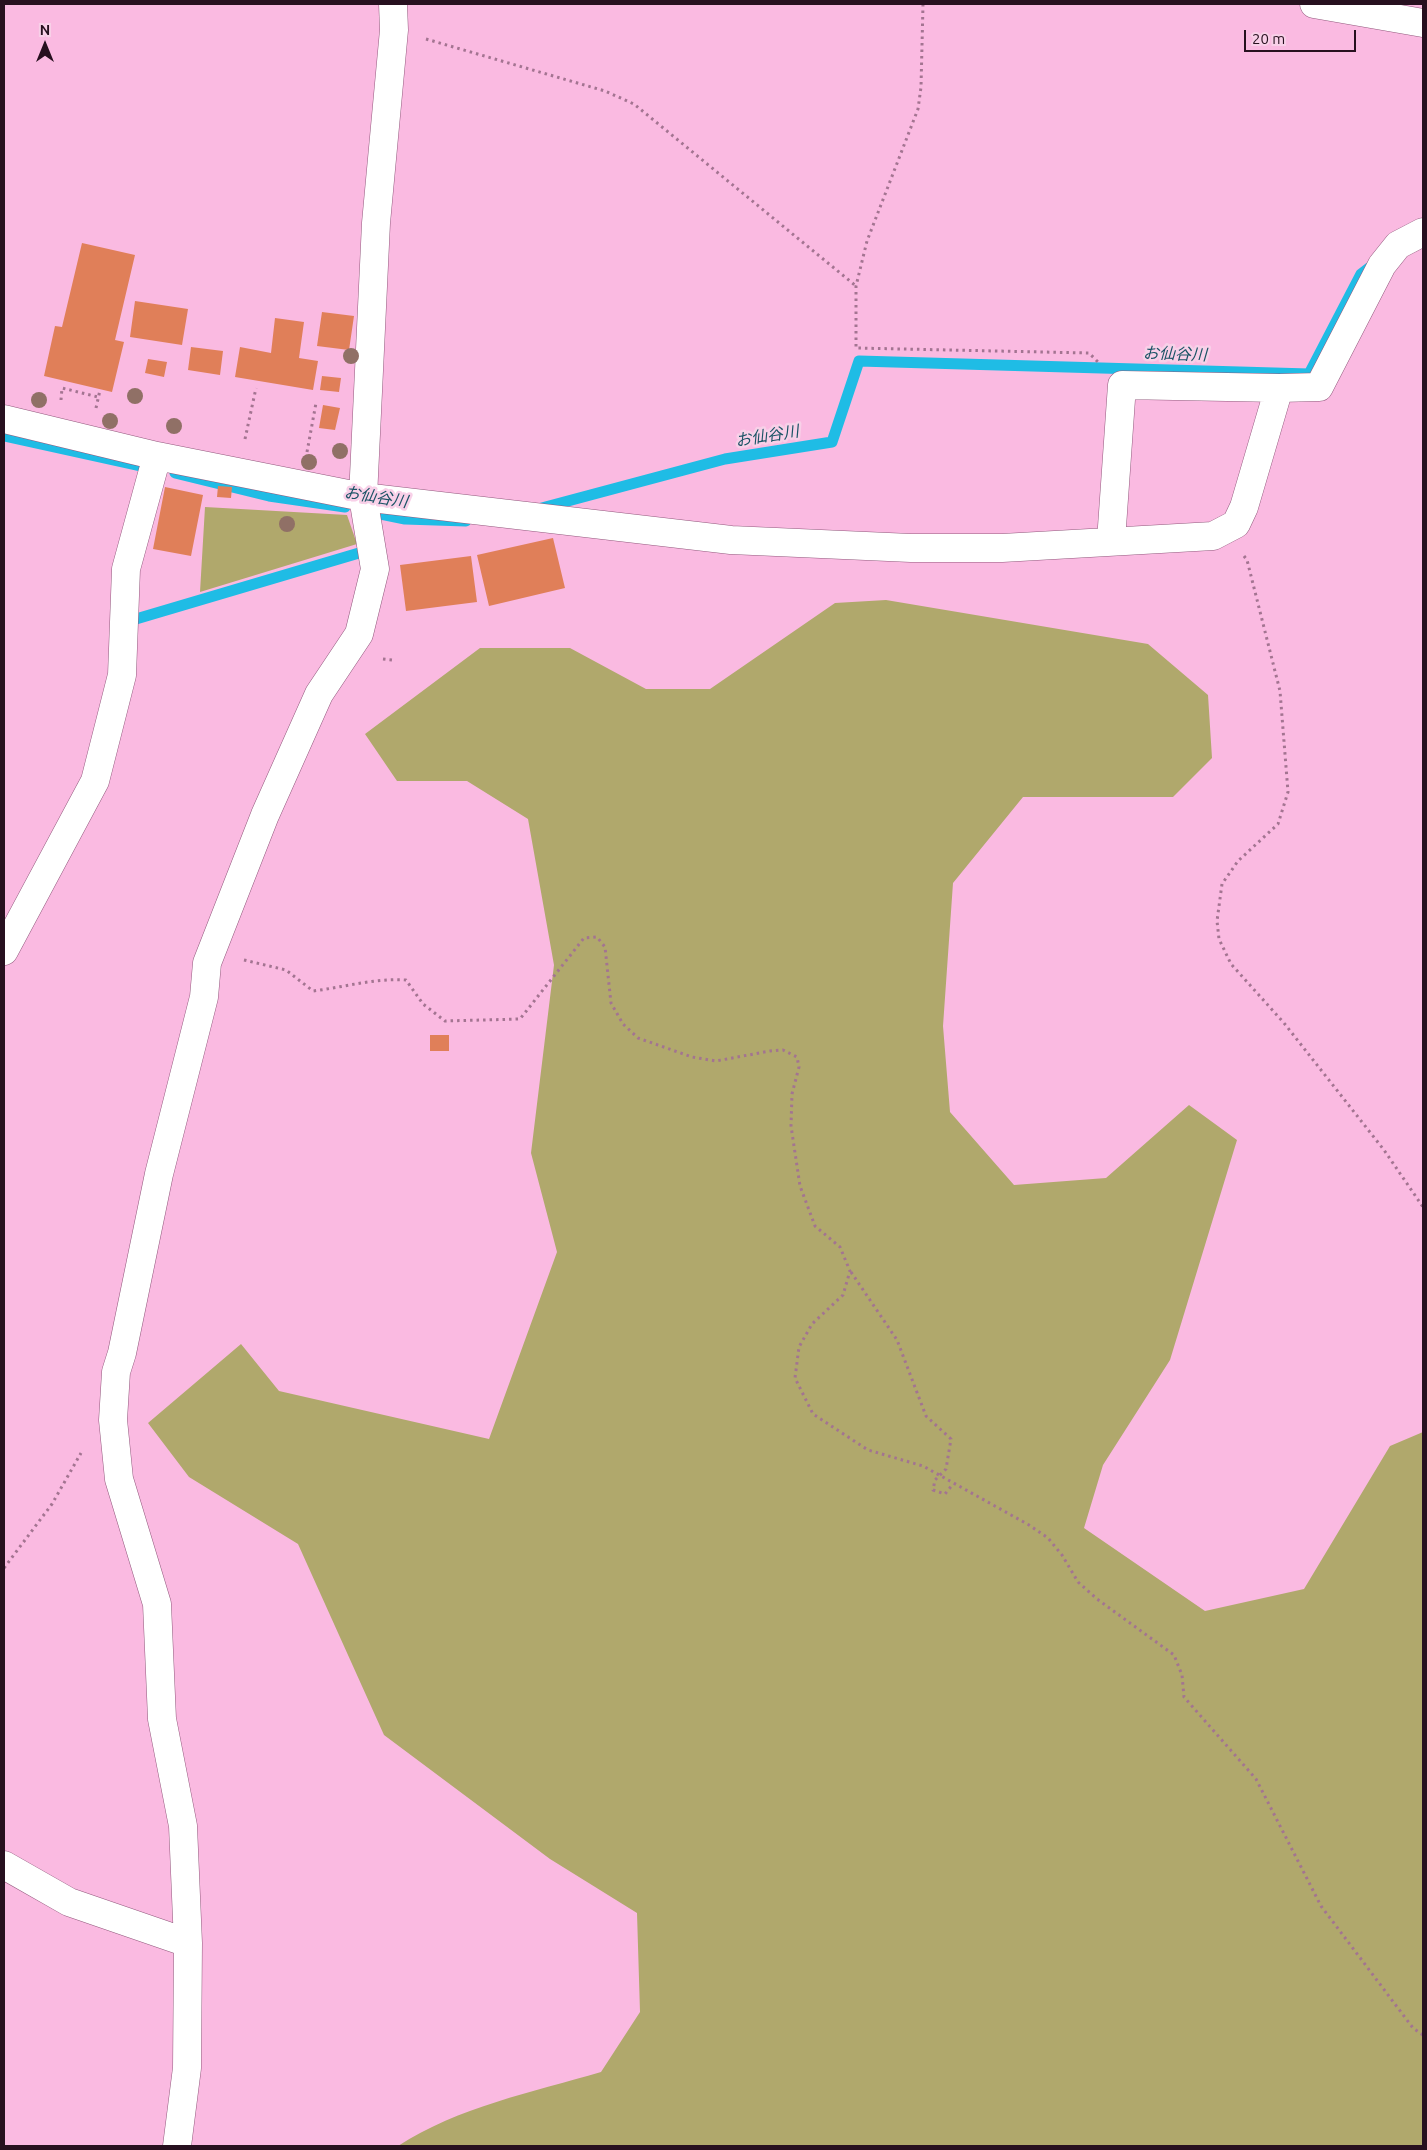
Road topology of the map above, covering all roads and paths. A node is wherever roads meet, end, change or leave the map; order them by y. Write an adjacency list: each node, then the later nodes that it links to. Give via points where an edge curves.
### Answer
1 (923, 4): 6 (path, via 918,109 867,241)
2 (1314, 4): 4 (street)
3 (393, 17): 6 (path, via 634,104); 19 (street, via 376,223)
4 (1423, 23)
5 (1423, 232): 10 (street, via 1398,245 1382,265 1319,387)
6 (856, 286): 7 (path, via 856,348 1089,353)
7 (1122, 385): 10 (street); 21 (street)
8 (62, 388): 12 (path)
9 (256, 388): 16 (path, via 245,441)
10 (1279, 388): 20 (street, via 1244,507 1236,524)
11 (100, 390): 12 (path)
12 (98, 396): 13 (path)
13 (98, 403)
14 (316, 403): 17 (path, via 308,452)
15 (4, 419): 18 (street)
16 (254, 441)
17 (303, 451)
18 (157, 456): 19 (street); 22 (street, via 126,569 122,675 95,782)
19 (363, 497): 21 (street, via 732,540 911,548 1002,548); 31 (street, via 375,569 359,634 319,694 265,814 207,963 204,997 159,1174 116,1372 113,1420 119,1479 157,1604 162,1719 183,1826)
20 (1222, 531): 21 (street, via 1212,536); 24 (path, via 1247,560 1260,604 1280,691 1288,792 1278,824 1238,861 1222,884 1217,921 1219,939 1231,964 1284,1022 1384,1150)
21 (1111, 541)
22 (4, 951)
23 (238, 959): 25 (path, via 286,970 313,991 381,978 406,980 422,1004 445,1021 520,1019 584,938 597,937 605,946 611,1003 623,1024 638,1038 692,1058 716,1061 777,1050 797,1057 799,1067 792,1094 791,1126 800,1186 815,1226 840,1247)
24 (1423, 1207)
25 (850, 1271): 27 (path, via 897,1340 926,1416 951,1439 946,1469); 27 (path, via 844,1295 812,1324 799,1347 795,1378 813,1414 868,1450 923,1466)
26 (84, 1448): 29 (path, via 52,1504)
27 (940, 1476): 28 (path); 28 (path, via 933,1486 938,1494 944,1494)
28 (953, 1484): 32 (path, via 1048,1538 1062,1554 1078,1582 1174,1655 1182,1675 1184,1697 1256,1779 1321,1906 1413,2028)
29 (4, 1568)
30 (4, 1865): 31 (street, via 70,1902)
31 (188, 1943): 33 (street, via 187,2068)
32 (1423, 2035)
33 (177, 2146)

